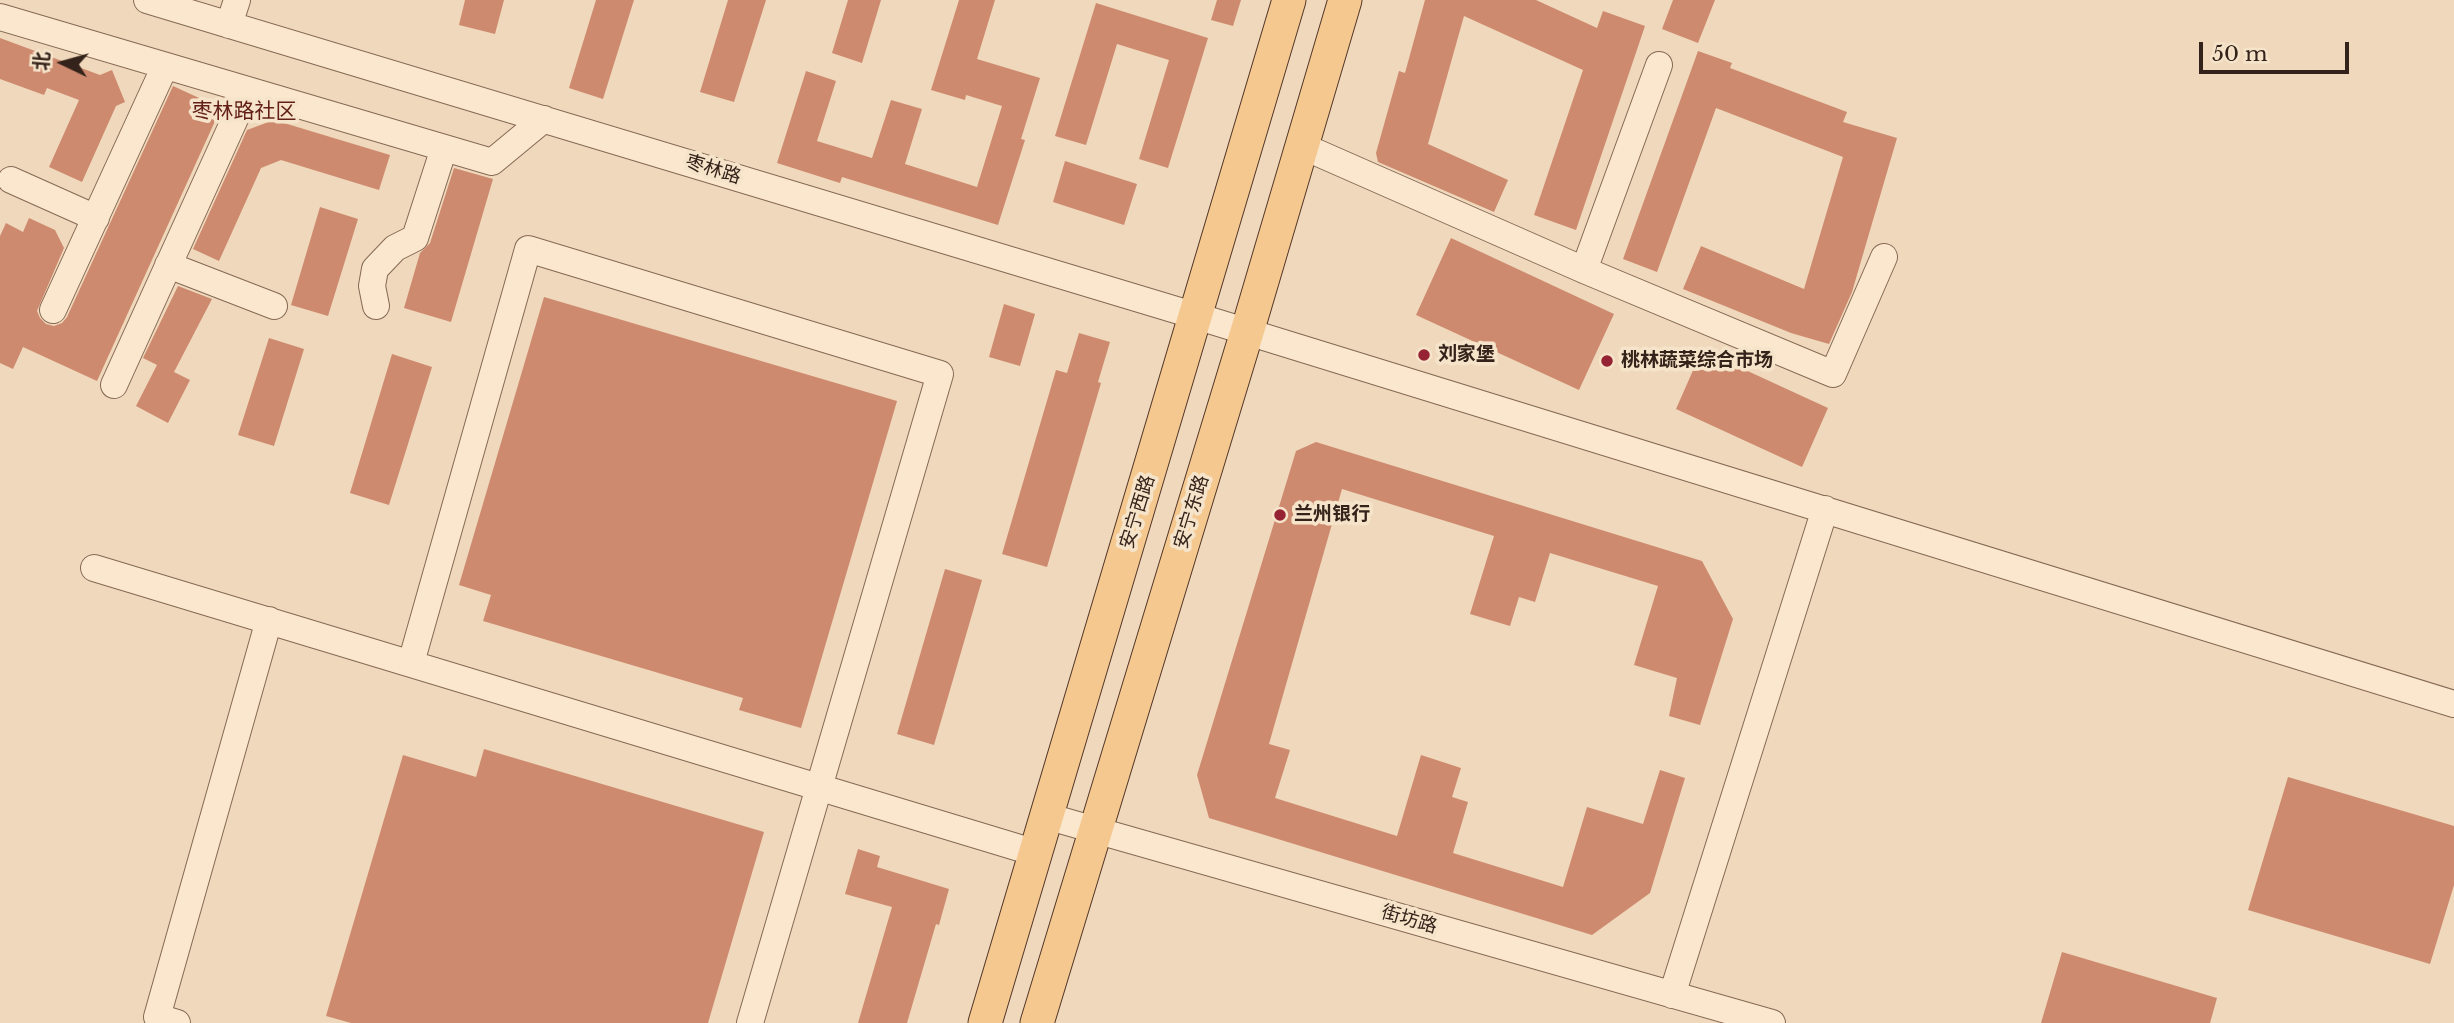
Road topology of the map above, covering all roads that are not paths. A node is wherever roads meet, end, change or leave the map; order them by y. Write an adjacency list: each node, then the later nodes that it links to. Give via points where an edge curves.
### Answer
1 (147, 0): 4 (street, 枣林路)
2 (1289, 0): 20 (main road, 安宁西路)
3 (1345, 0): 10 (main road, 安宁东路)
4 (233, 12): 9 (street, 枣林路)
5 (0, 17): 7 (street)
6 (1659, 65): 16 (street)
7 (165, 66): 8 (street); 13 (street)
8 (248, 90): 11 (street); 15 (street)
9 (544, 118): 11 (street, via 492,162); 20 (street, 枣林路)
10 (1302, 146): 16 (street); 21 (main road, 安宁东路)
11 (444, 148): 18 (street, via 415,238 396,248 375,269)
12 (11, 180): 13 (street)
13 (96, 218): 19 (street)
14 (1884, 257): 16 (street, via 1833,374)
15 (168, 265): 17 (street); 22 (street)
16 (1584, 270)
17 (274, 306)
18 (376, 306)
19 (53, 310)
20 (1196, 316): 21 (street, 枣林路); 29 (main road, 安宁西路)
21 (1247, 332): 23 (street, 枣林路); 30 (main road, 安宁东路)
22 (114, 385)
23 (1825, 509): 27 (street, 枣林路); 32 (street)
24 (94, 568): 25 (street)
25 (269, 620): 26 (street); 33 (street, via 157,1017)
26 (411, 663): 28 (street); 28 (street, via 528,249 940,374)
27 (2454, 704)
28 (819, 787): 31 (street); 34 (street)
29 (1046, 816): 30 (street, 街坊路); 31 (main road, 安宁西路)
30 (1095, 831): 32 (street, 街坊路); 36 (main road, 安宁东路)
31 (1036, 853): 35 (main road, 安宁西路)
32 (1672, 995): 37 (street, 街坊路)
33 (177, 1023)
34 (750, 1023)
35 (985, 1023)
36 (1037, 1023)
37 (1772, 1023)

